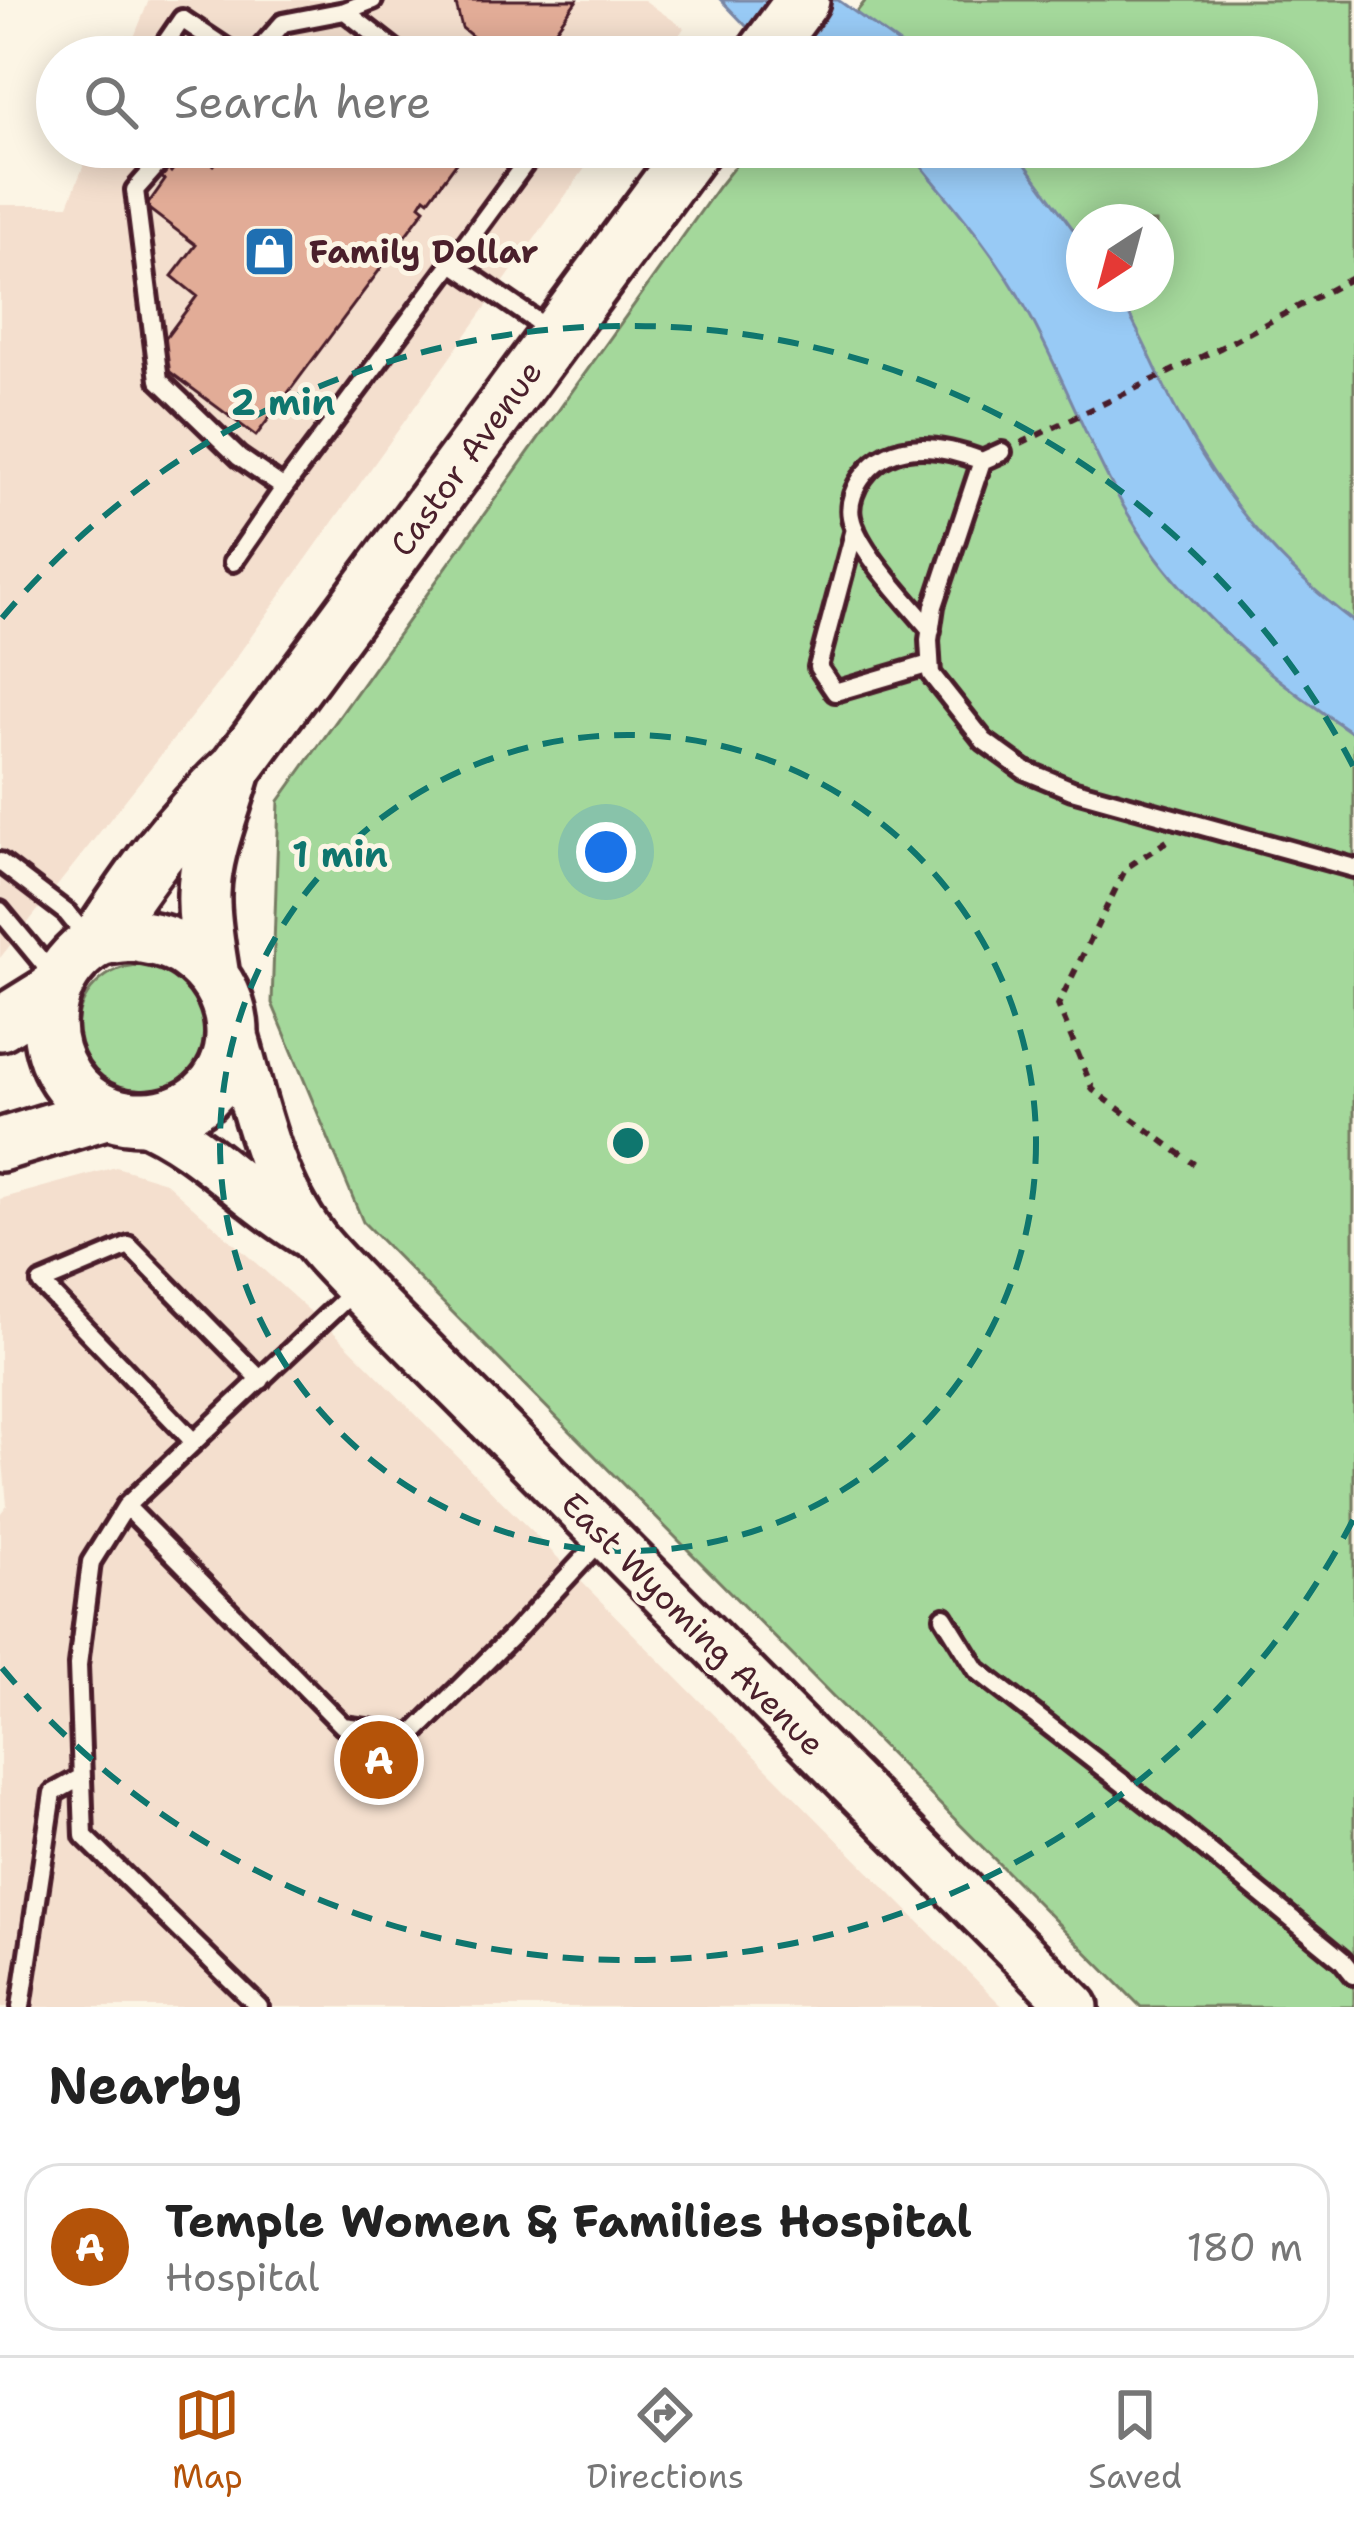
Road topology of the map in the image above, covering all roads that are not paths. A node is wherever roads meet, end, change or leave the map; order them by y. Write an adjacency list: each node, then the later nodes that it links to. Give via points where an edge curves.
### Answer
1 (292, 0): 5 (lane)
2 (374, 0): 4 (lane)
3 (803, 0): 10 (main road)
4 (345, 10): 5 (lane); 9 (lane)
5 (297, 20): 8 (lane)
6 (170, 36): 7 (lane, via 182,19)
7 (208, 36)
8 (272, 36)
9 (378, 36)
10 (776, 36)
11 (154, 168): 18 (lane, via 135,190 159,380)
12 (516, 168): 14 (lane)
13 (679, 168): 15 (main road, Castor Avenue)
14 (452, 262): 15 (lane); 18 (lane)
15 (556, 334): 23 (main road, Castor Avenue)
16 (1002, 452): 17 (lane)
17 (982, 461): 19 (lane, via 953,450 904,448 875,460 856,485); 21 (lane)
18 (284, 488): 20 (lane)
19 (855, 528): 21 (lane); 22 (lane, via 818,667 835,692)
20 (233, 562)
21 (931, 630): 22 (lane)
22 (930, 664): 25 (lane, via 984,742 1024,770)
23 (236, 768): 27 (main road, Castor Avenue, via 198,802); 28 (main road, Castor Avenue, via 204,889)
24 (0, 862): 27 (lane, via 67,913)
25 (1354, 868)
26 (0, 911): 27 (lane)
27 (75, 964): 28 (main road, via 129,935 190,954); 29 (main road, Castor Avenue); 31 (main road, via 49,1011 50,1042 81,1096)
28 (213, 977): 30 (main road)
29 (0, 1024)
30 (234, 1033): 31 (main road, via 229,1060 194,1105 167,1116); 33 (street, East Wyoming Avenue, via 268,1153)
31 (123, 1115): 32 (main road); 33 (street, East Wyoming Avenue, via 167,1130)
32 (0, 1144)
33 (313, 1238): 34 (street, East Wyoming Avenue)
34 (358, 1287): 35 (lane); 38 (street, East Wyoming Avenue)
35 (262, 1380): 36 (lane); 36 (lane, via 129,1246 41,1283)
36 (194, 1442): 37 (lane)
37 (126, 1506): 38 (lane, via 343,1726 412,1735); 40 (lane, via 91,1562 78,1665)
38 (605, 1536): 44 (street, East Wyoming Avenue)
39 (944, 1618): 41 (lane, via 977,1670)
40 (80, 1778): 42 (lane, via 52,1792); 43 (lane, via 84,1836)
41 (1354, 1975)
42 (21, 2007)
43 (259, 2007)
44 (1075, 2007)

